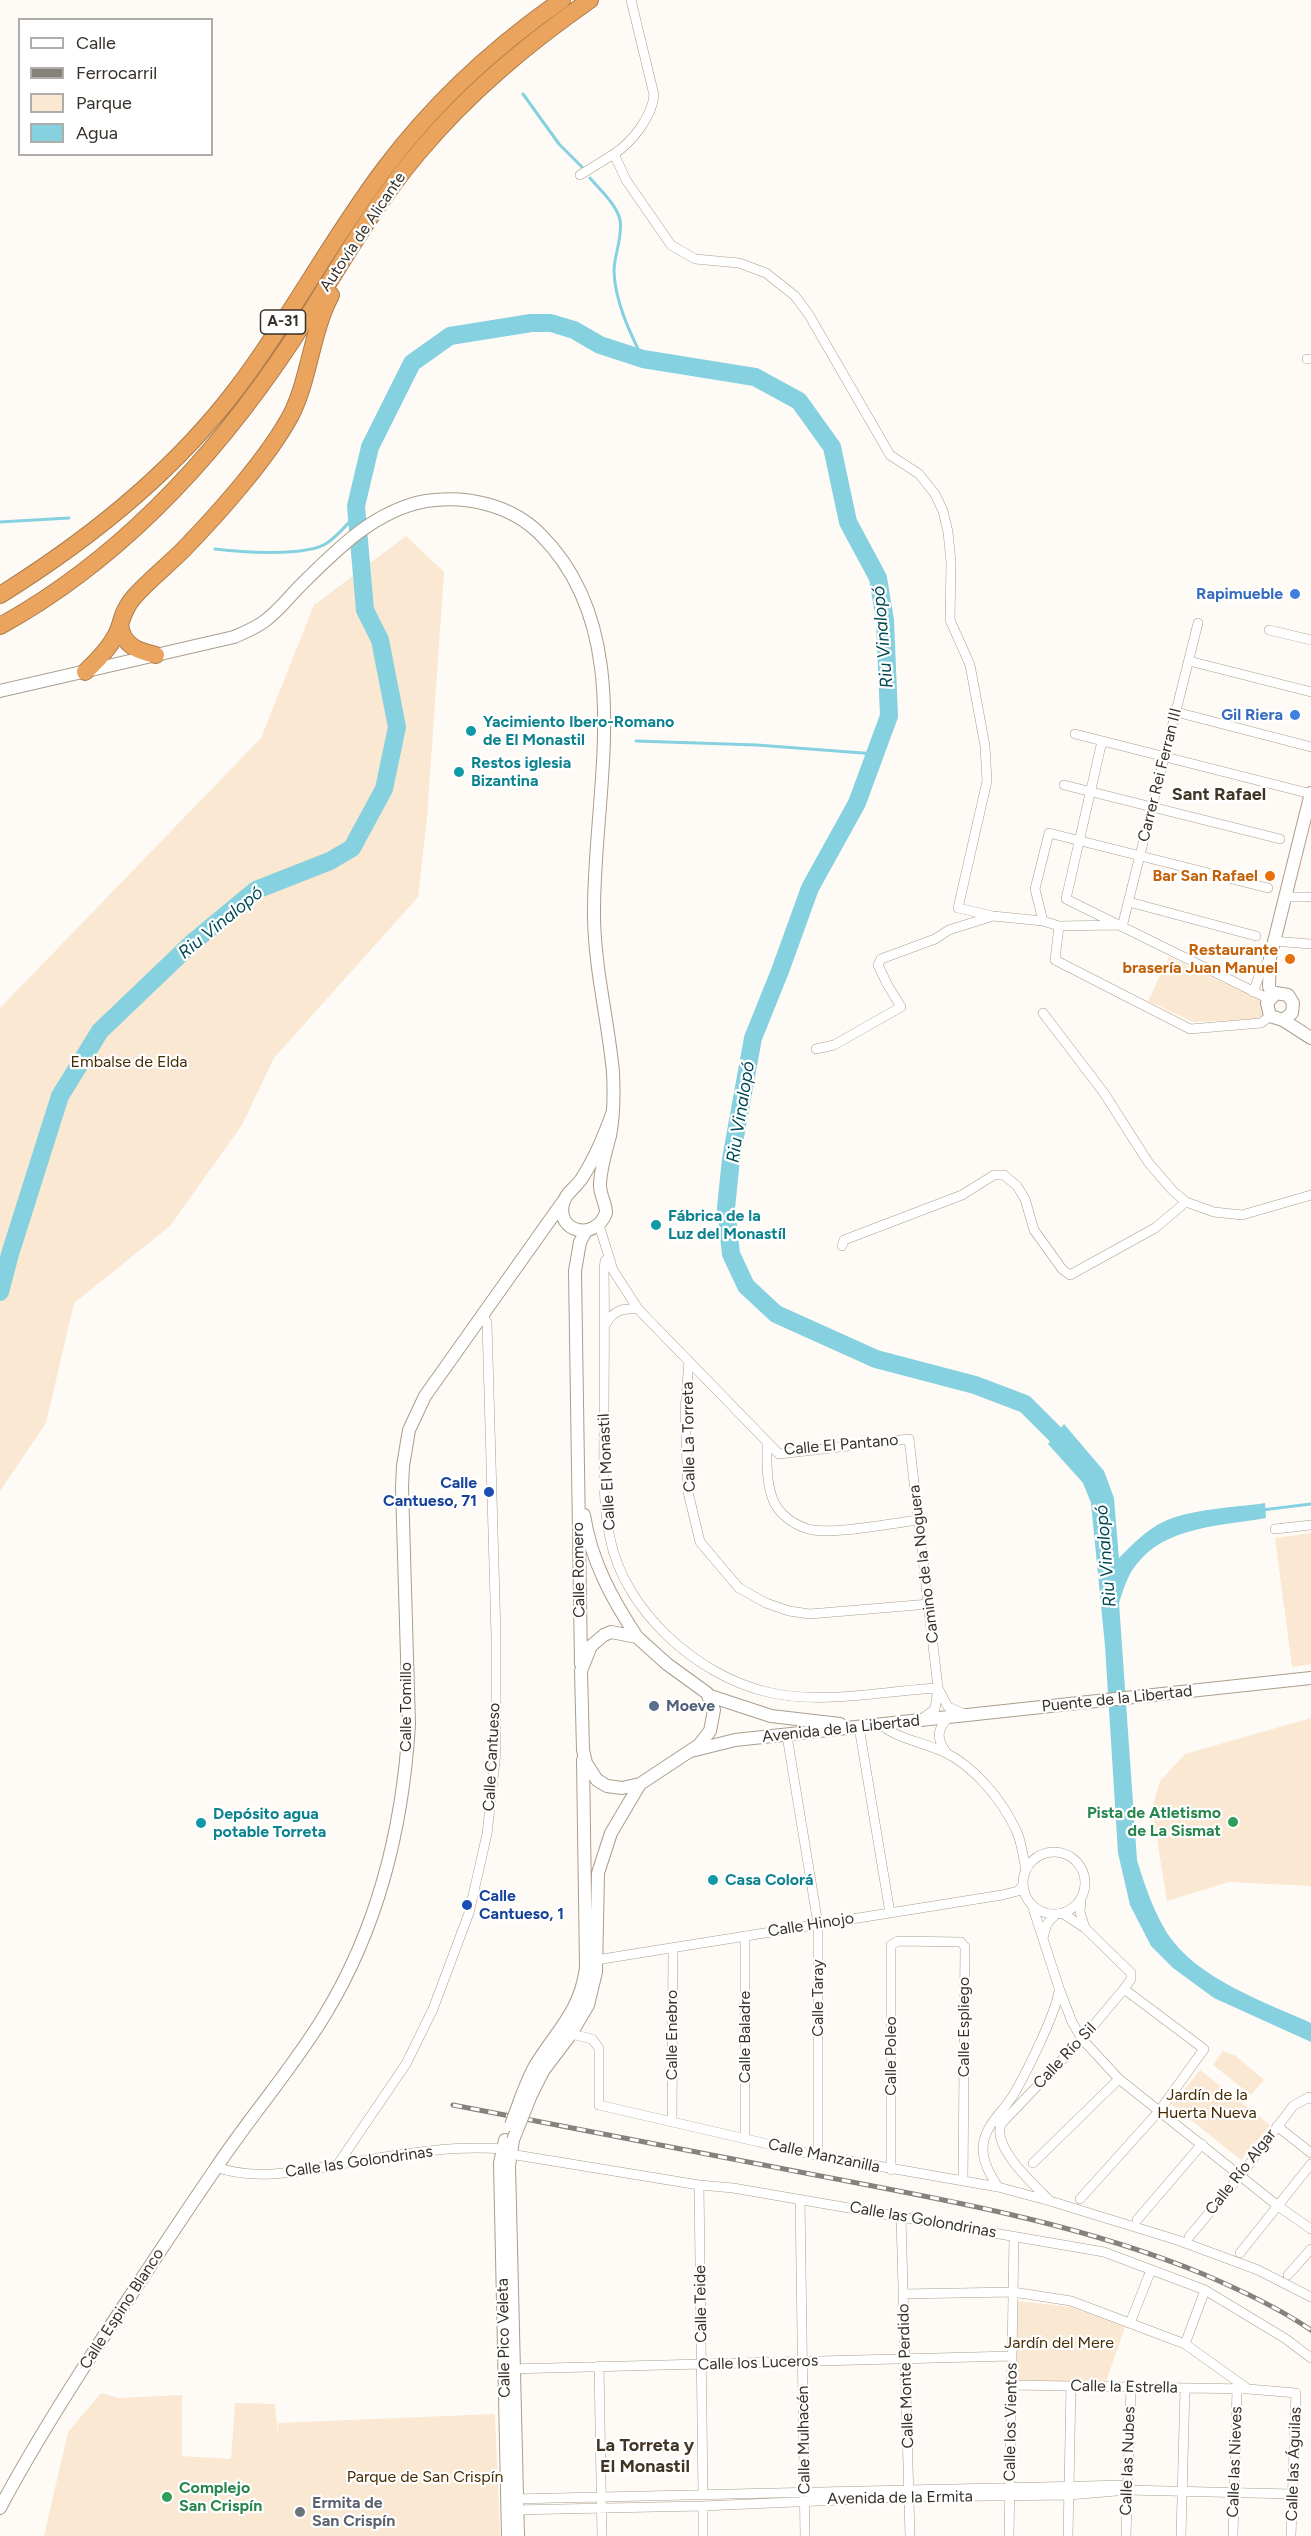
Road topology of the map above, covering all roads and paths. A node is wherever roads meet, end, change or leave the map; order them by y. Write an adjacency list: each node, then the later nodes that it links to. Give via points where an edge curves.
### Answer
1 (562, 0): 7 (highway, Autovía de Alicante / A-31, via 489,58 423,123 385,168 237,388 189,444 126,505 46,566)
2 (590, 0): 6 (highway, Autovía de Alicante / A-31, via 529,44 460,106 417,154)
3 (631, 0): 4 (street, via 654,95 653,106 626,147)
4 (614, 154): 5 (street); 34 (street, via 626,180 671,245 695,259 739,263 766,273 795,296 890,455 919,474 935,494 948,532 950,620 970,665 987,781 958,908)
5 (580, 175)
6 (351, 247): 9 (highway, Autovía de Alicante / A-31, via 255,392 182,481 115,546); 10 (highway, via 344,272 318,323 299,397 281,430 200,532 135,596)
7 (0, 595)
8 (1198, 623): 14 (street, Carrer Rei Ferran III)
9 (0, 626)
10 (120, 626): 13 (highway, via 130,646); 15 (highway, via 98,660)
11 (1269, 630): 12 (street)
12 (1311, 640)
13 (156, 655): 15 (main road); 48 (main road, via 234,637 253,628 375,519 408,505 474,501 504,509 548,542 585,604 597,646 604,703 594,915 613,1072)
14 (1189, 661): 17 (street); 18 (street, Carrer Rei Ferran III)
15 (85, 672): 16 (main road)
16 (0, 691)
17 (1311, 692)
18 (1176, 712): 21 (street); 22 (street, Carrer Rei Ferran III)
19 (1075, 734): 20 (street)
20 (1102, 741): 22 (street); 24 (street)
21 (1311, 747)
22 (1165, 757): 25 (street); 26 (street, Carrer Rei Ferran III)
23 (1064, 785): 24 (street)
24 (1090, 792): 26 (street); 28 (street)
25 (1311, 794): 31 (main road)
26 (1152, 807): 27 (street); 29 (street, Carrer Rei Ferran III)
27 (1280, 839)
28 (1080, 840): 29 (street); 35 (street, via 1049,833 1035,890); 37 (street, via 1066,899)
29 (1140, 856): 30 (street); 33 (street, Carrer Rei Ferran III)
30 (1268, 888)
31 (1285, 897): 32 (street); 39 (main road)
32 (1311, 897)
33 (1129, 902): 37 (street, Carrer Rei Ferran III); 38 (street)
34 (993, 916): 35 (street); 47 (street, via 881,959 878,964 901,1007 834,1045)
35 (1043, 921): 36 (street)
36 (1059, 926): 37 (street); 45 (street, via 1055,960 1190,1029 1261,1023)
37 (1120, 926): 42 (street)
38 (1256, 936)
39 (1274, 941): 40 (street); 41 (main road)
40 (1311, 944)
41 (1270, 963): 42 (street, via 1261,971); 43 (main road)
42 (1253, 992): 43 (street)
43 (1274, 996): 45 (main road, via 1267,1008); 45 (main road, via 1292,1000)
44 (1043, 1013): 53 (street, via 1121,1117 1148,1162)
45 (1282, 1016): 46 (main road)
46 (1308, 1035)
47 (816, 1049)
48 (613, 1111): 49 (main road); 50 (main road)
49 (574, 1189): 50 (main road, via 585,1186); 52 (main road)
50 (601, 1194): 55 (main road, via 606,1206)
51 (1311, 1195): 53 (street, via 1242,1215 1214,1212)
52 (563, 1202): 54 (main road, via 563,1216); 57 (main road, Calle Tomillo)
53 (1186, 1202): 58 (street, via 1155,1228 1070,1275 1034,1230 1025,1199 1004,1175 994,1175 962,1195 844,1240)
54 (568, 1224): 56 (main road); 57 (main road, Calle Tomillo); 60 (main road, Calle Romero)
55 (599, 1225): 56 (main road); 59 (street, Calle El Pantano)
56 (586, 1231): 60 (main road, Calle Romero)
57 (539, 1238): 62 (main road, Calle Tomillo)
58 (842, 1246)
59 (609, 1257): 61 (street, Calle El Pantano); 63 (street, Calle El Monastil, via 604,1270)
60 (575, 1271): 67 (main road, Calle Romero)
61 (638, 1310): 63 (street, via 624,1308 610,1316); 64 (street, Calle El Pantano)
62 (483, 1315): 122 (street, Calle Cantueso, via 496,1635 496,1752 487,1834 470,1913 433,2009 406,2064); 124 (main road, Calle Tomillo, via 425,1396 405,1448 402,1487 409,1724 398,1824 380,1895 358,1952 326,2014)
63 (604, 1328): 75 (street, Calle El Monastil, via 604,1464 610,1538 625,1583 662,1631 726,1679 767,1692 824,1697)
64 (689, 1361): 66 (street, Calle El Pantano); 71 (street, Calle La Torreta, via 685,1411 688,1492 700,1542 739,1588 766,1603 810,1614)
65 (909, 1439): 66 (street, Calle El Pantano, via 779,1454); 68 (street, Camino de la Noguera)
66 (767, 1442): 68 (street, via 772,1498 787,1519 813,1530)
67 (579, 1470): 72 (main road, Calle Romero, via 586,1528 594,1556 613,1599); 73 (main road, Calle Romero)
68 (919, 1520): 71 (street, Camino de la Noguera)
69 (1311, 1525): 70 (street)
70 (1275, 1529)
71 (929, 1604): 75 (street, Camino de la Noguera)
72 (637, 1636): 73 (main road, via 618,1632 604,1635 591,1646); 76 (main road)
73 (581, 1671): 83 (main road)
74 (1311, 1678): 77 (main road, Puente de la Libertad)
75 (939, 1688): 78 (street, via 948,1707); 80 (street, via 935,1709)
76 (710, 1696): 81 (main road, via 789,1720); 84 (main road, via 714,1710 712,1725)
77 (991, 1712): 78 (main road, Avenida de la Libertad)
78 (966, 1714): 79 (main road, Avenida de la Libertad)
79 (949, 1717): 80 (main road, Avenida de la Libertad); 85 (street, via 938,1739)
80 (918, 1720): 81 (main road, Avenida de la Libertad)
81 (870, 1725): 82 (main road, Avenida de la Libertad); 85 (street); 94 (street)
82 (787, 1736): 84 (main road, Avenida de la Libertad, via 735,1740); 96 (street, Calle Taray)
83 (583, 1750): 86 (main road, via 590,1769 602,1784 622,1788); 92 (main road)
84 (692, 1751): 86 (main road)
85 (945, 1752): 87 (street, via 980,1778 1009,1816)
86 (640, 1784): 92 (main road, via 606,1845)
87 (1021, 1842): 88 (street); 89 (street)
88 (1038, 1856): 89 (street); 91 (street, via 1055,1852 1076,1862 1085,1879)
89 (1026, 1870): 90 (street)
90 (1023, 1885): 93 (street); 94 (street, Calle Hinojo, via 1018,1891 1002,1895)
91 (1081, 1899): 95 (street); 97 (street)
92 (591, 1903): 102 (main road); 110 (main road, via 584,1987 569,2019 534,2068)
93 (1032, 1905): 95 (street); 99 (street)
94 (890, 1913): 96 (street, Calle Hinojo)
95 (1059, 1914): 97 (street); 99 (street, via 1047,1924)
96 (818, 1924): 98 (street, Calle Hinojo); 120 (street, Calle Taray)
97 (1085, 1928): 104 (street, via 1131,1973)
98 (746, 1936): 101 (street, Calle Hinojo); 116 (street, Calle Baladre)
99 (1043, 1938): 103 (street)
100 (894, 1943): 125 (street, Calle Poleo); 127 (street, Calle Espliego, via 964,1943)
101 (673, 1948): 102 (street, Calle Hinojo); 114 (street, Calle Enebro)
102 (596, 1960): 107 (main road, via 588,2005)
103 (1059, 1988): 105 (street); 106 (street)
104 (1124, 1989): 108 (street, Calle Río Sil); 112 (street, via 1204,2049)
105 (1051, 2017): 106 (street, via 1064,2017); 129 (street, via 1013,2096 984,2138 985,2161)
106 (1072, 2022): 108 (street)
107 (571, 2034): 110 (main road); 114 (street, Calle Manzanilla, via 592,2039 599,2048 599,2105)
108 (1082, 2039): 109 (street); 113 (street, Calle Río Sil)
109 (1119, 2079): 112 (street); 121 (street)
110 (527, 2095): 118 (main road, bridge)
111 (1311, 2099): 115 (street, Calle Río Algar, via 1293,2106)
112 (1160, 2110): 117 (street); 131 (street)
113 (1003, 2121): 132 (street, Calle Manzanilla, via 1000,2141)
114 (672, 2122): 116 (street, Calle Manzanilla)
115 (1277, 2126): 119 (street); 126 (street, Calle Río Algar)
116 (745, 2139): 120 (street, Calle Manzanilla)
117 (1202, 2144): 126 (street); 135 (street)
118 (508, 2146): 122 (street, Calle las Golondrinas, via 468,2147); 128 (street, Calle las Golondrinas); 155 (main road, Calle Pico Veleta)
119 (1311, 2153)
120 (818, 2156): 125 (street, Calle Manzanilla)
121 (1033, 2163)
122 (338, 2164): 124 (street, Calle las Golondrinas, via 276,2173)
123 (1311, 2164): 133 (street)
124 (216, 2167): 163 (main road, Calle Espino Blanco)
125 (891, 2170): 127 (street, Calle Manzanilla)
126 (1240, 2175): 133 (street); 138 (street, Calle Río Algar)
127 (963, 2181): 129 (street, Calle Manzanilla)
128 (699, 2185): 130 (street, Calle las Golondrinas); 153 (street, Calle Teide)
129 (998, 2187): 132 (street, Calle Manzanilla)
130 (800, 2199): 134 (street, Calle las Golondrinas); 152 (street, Calle Mulhacén)
131 (1080, 2199)
132 (1050, 2201): 146 (street, Calle Manzanilla, via 1258,2270)
133 (1278, 2206): 136 (street); 140 (street)
134 (901, 2217): 137 (street, Calle las Golondrinas); 145 (street, Calle Monte Perdido)
135 (1137, 2220)
136 (1311, 2229)
137 (1014, 2236): 141 (street, Calle las Golondrinas, via 1104,2252); 144 (street, Calle los Vientos)
138 (1189, 2237)
139 (1311, 2249): 142 (street)
140 (1240, 2253)
141 (1151, 2270): 143 (street, Calle las Golondrinas); 147 (street)
142 (1288, 2275)
143 (1205, 2290): 148 (street); 150 (street, Calle las Golondrinas)
144 (1013, 2292): 145 (street); 147 (street, via 1071,2301); 149 (street, Calle los Vientos)
145 (903, 2294): 151 (street, Calle Monte Perdido)
146 (1311, 2297)
147 (1130, 2323): 148 (street)
148 (1185, 2344): 161 (street)
149 (1012, 2356): 151 (street, Calle los Luceros); 156 (street, Calle los Vientos)
150 (1311, 2358)
151 (905, 2359): 152 (street, Calle los Luceros); 169 (street, Calle Monte Perdido)
152 (802, 2361): 153 (street, Calle los Luceros); 173 (street, Calle Mulhacén)
153 (702, 2364): 154 (street, Calle los Luceros); 172 (street, Calle Teide)
154 (599, 2366): 155 (street, Calle los Luceros); 174 (street)
155 (510, 2369): 175 (main road, Calle Pico Veleta)
156 (1012, 2385): 157 (street, Calle la Estrella); 168 (street, Calle los Vientos)
157 (1071, 2385): 158 (street, Calle la Estrella); 166 (street)
158 (1131, 2387): 159 (street, Calle la Estrella); 165 (street, Calle las Nubes)
159 (1185, 2388): 160 (street, Calle la Estrella); 167 (street)
160 (1237, 2389): 161 (street, Calle la Estrella); 170 (street, Calle las Nieves)
161 (1248, 2389): 162 (street, Calle la Estrella)
162 (1296, 2392): 171 (street, Calle las Águilas)
163 (30, 2451): 164 (main road, Calle Espino Blanco); 177 (main road, Calle Espino Blanco)
164 (0, 2488)
165 (1128, 2488): 166 (street, Avenida de la Ermita); 167 (street, Avenida de la Ermita); 186 (street, Calle las Nubes)
166 (1069, 2491): 168 (street, Avenida de la Ermita); 185 (street)
167 (1182, 2491): 170 (street, Avenida de la Ermita); 187 (street)
168 (1010, 2492): 169 (street, Avenida de la Ermita); 184 (street, Calle los Vientos)
169 (909, 2493): 173 (street, Avenida de la Ermita); 183 (street, Calle Monte Perdido)
170 (1234, 2493): 171 (street, Avenida de la Ermita); 188 (street, Calle las Nieves)
171 (1292, 2494): 189 (street, Calle las Águilas)
172 (703, 2495): 173 (street, Avenida de la Ermita); 174 (street, Avenida de la Ermita)
173 (805, 2496): 176 (street, Avenida de la Ermita); 182 (street, Calle Mulhacén)
174 (601, 2503): 175 (street, Avenida de la Ermita); 176 (street, Avenida de la Ermita); 180 (street)
175 (512, 2505): 178 (main road, Calle Pico Veleta); 179 (main road, Calle Pico Veleta)
176 (703, 2506): 181 (street)
177 (0, 2508)
178 (508, 2536)
179 (518, 2536)
180 (602, 2536)
181 (703, 2536)
182 (805, 2536)
183 (910, 2536)
184 (1009, 2536)
185 (1068, 2536)
186 (1126, 2536)
187 (1181, 2536)
188 (1233, 2536)
189 (1291, 2536)

